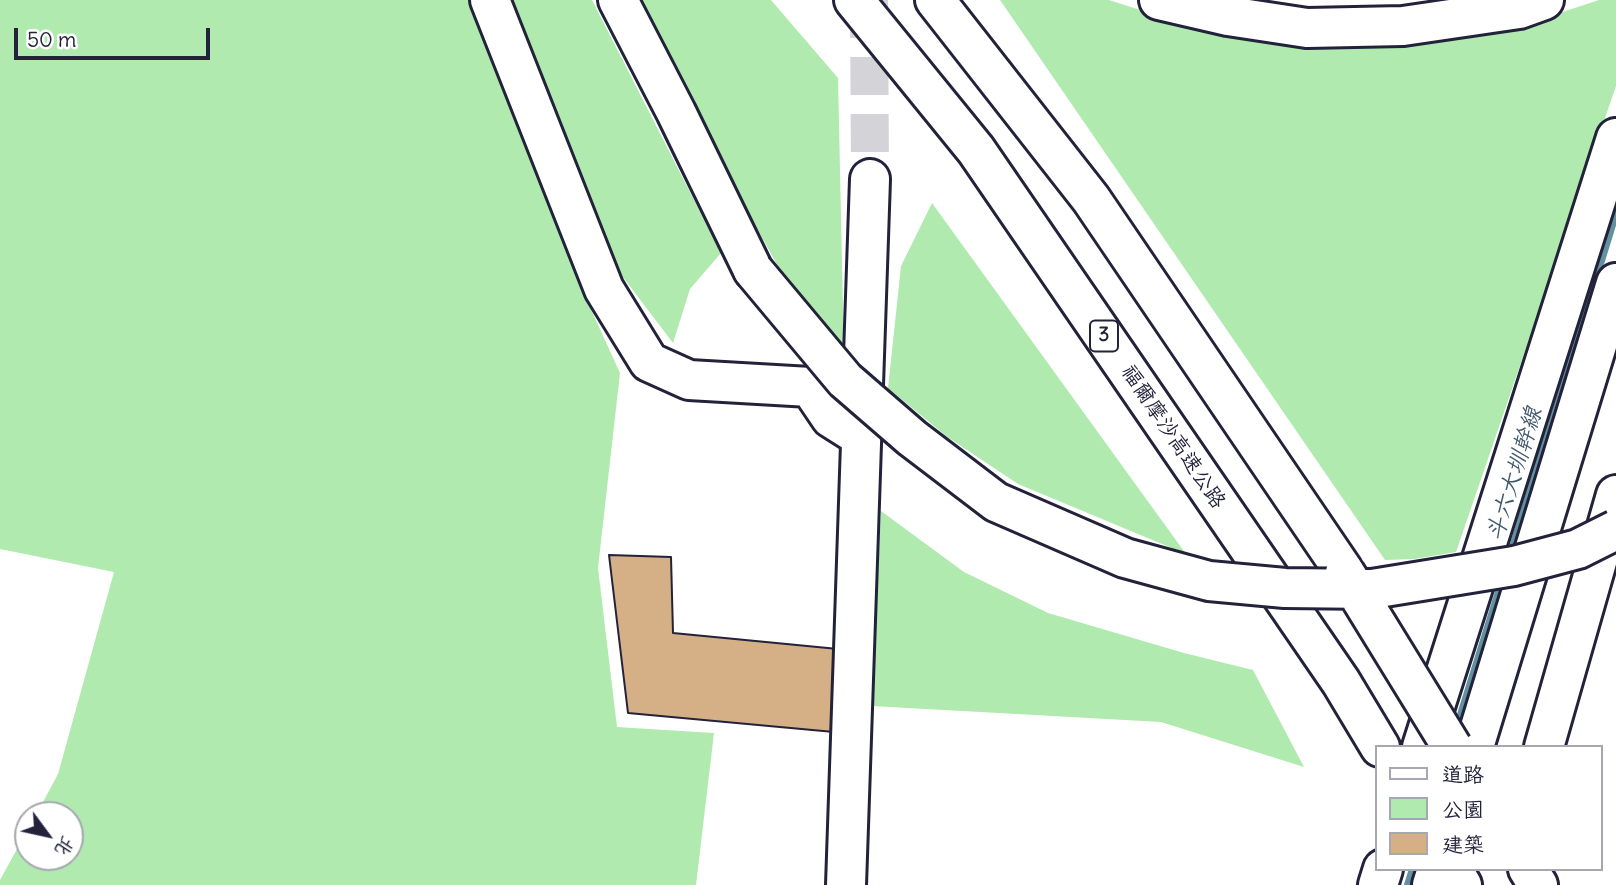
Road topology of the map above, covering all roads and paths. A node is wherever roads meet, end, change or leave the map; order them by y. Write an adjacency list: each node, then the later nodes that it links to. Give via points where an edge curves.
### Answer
1 (490, 0): 10 (main road, via 604,289 649,362 690,380 810,387 831,418)
2 (618, 0): 12 (main road, bridge, via 753,270 845,380 996,502 1125,558 1209,581 1285,588 1372,589 1514,566 1578,549)
3 (854, 0): 13 (main road, 福爾摩沙高速公路 / 3, via 976,150 1341,682)
4 (935, 0): 15 (main road, bridge, via 1091,199 1343,570)
5 (1159, 0): 6 (main road, via 1307,28 1402,26 1519,9)
6 (1544, 0)
7 (1616, 138): 14 (main road)
8 (870, 179): 10 (main road)
9 (1616, 283): 16 (main road)
10 (861, 437): 18 (main road)
11 (1616, 495): 17 (main road)
12 (1616, 530)
13 (1379, 745)
14 (1423, 745)
15 (1451, 745)
16 (1475, 745)
17 (1545, 745)
18 (846, 885)

